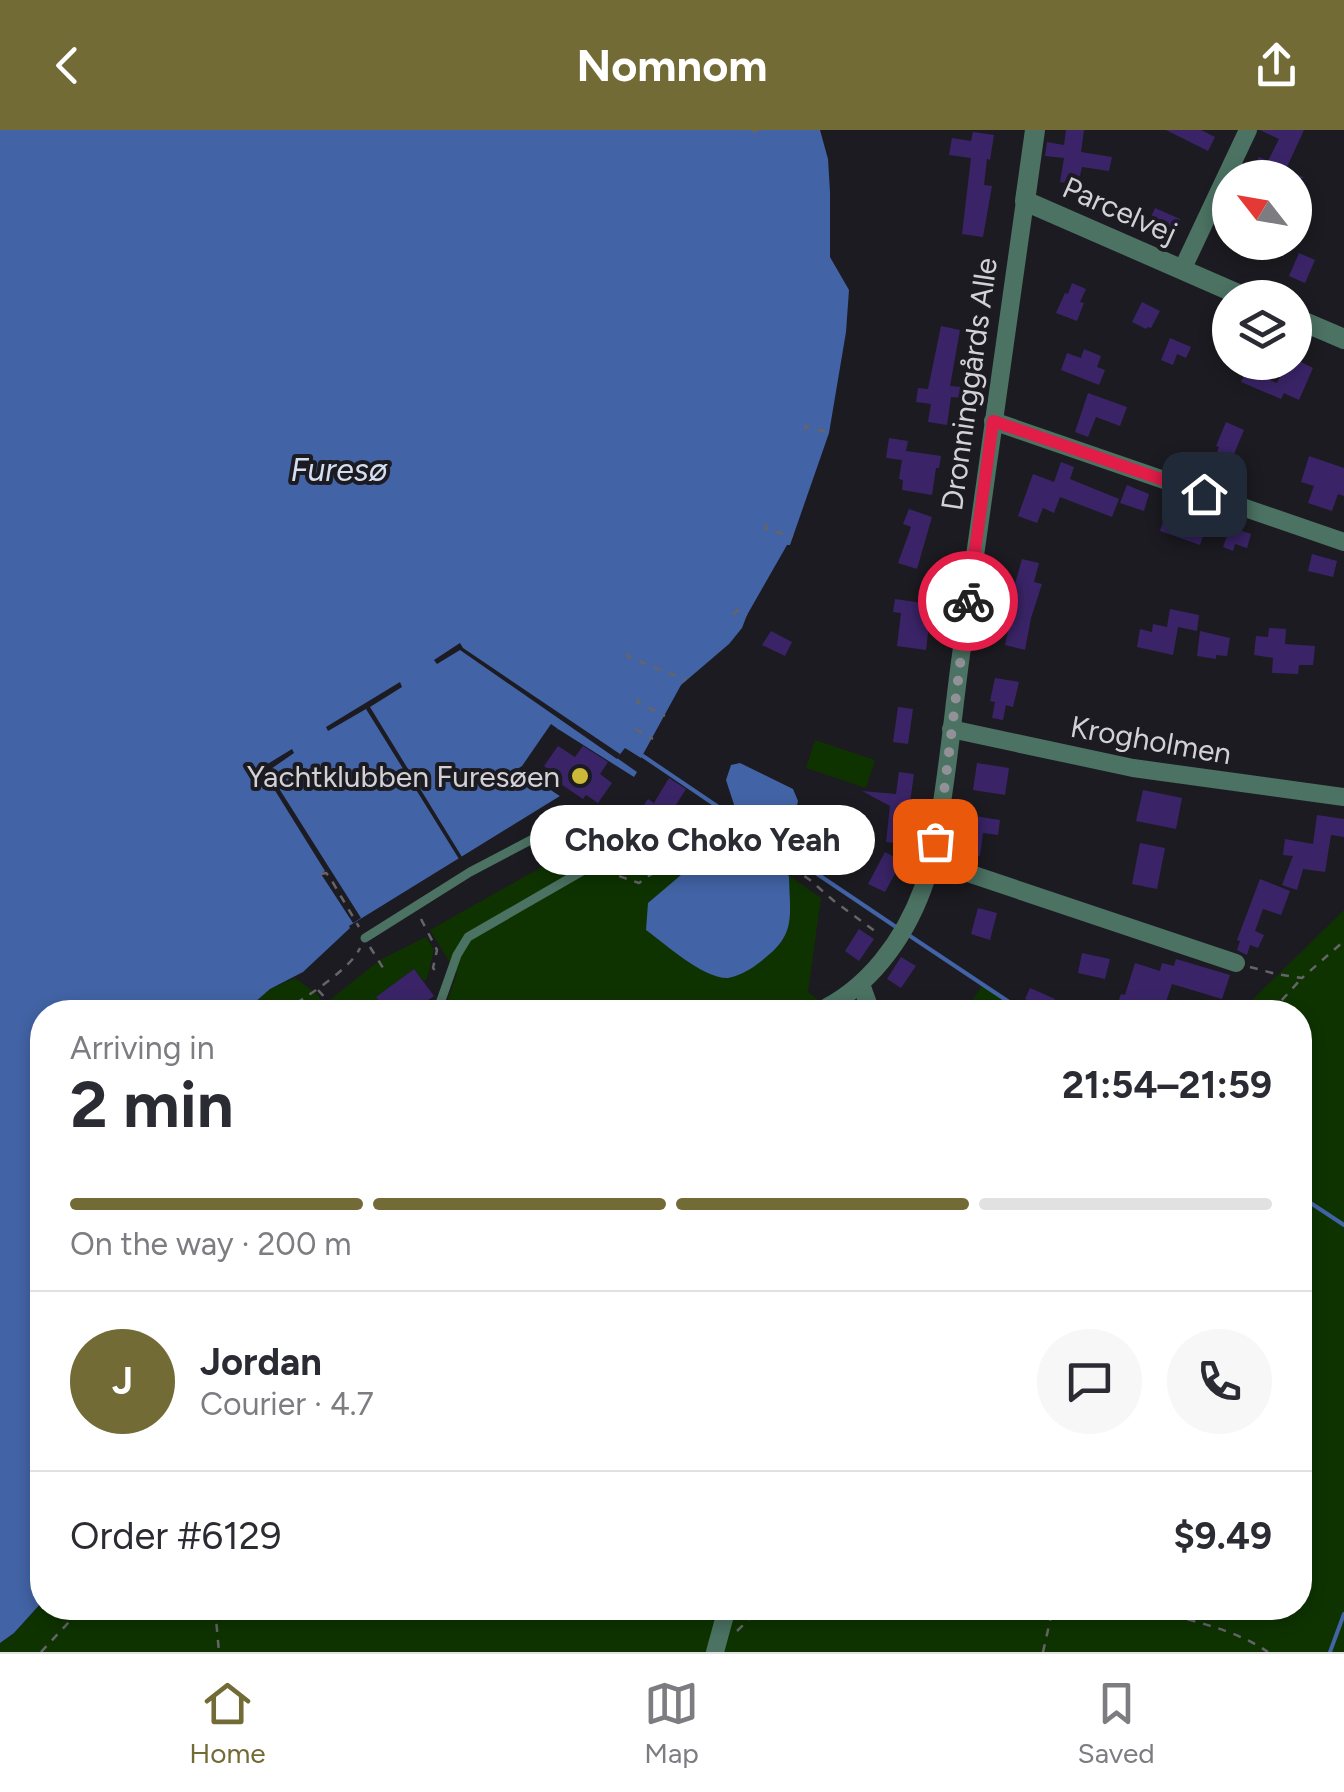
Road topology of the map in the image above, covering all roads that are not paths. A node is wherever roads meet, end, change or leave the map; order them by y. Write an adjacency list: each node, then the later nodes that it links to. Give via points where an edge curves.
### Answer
1 (1035, 130): 3 (street, Dronninggårds Alle)
2 (1248, 130): 4 (street)
3 (1025, 202): 4 (street, Parcelvej); 8 (street, Dronninggårds Alle)
4 (1182, 270): 5 (street, Parcelvej)
5 (1212, 283)
6 (1312, 325): 7 (street)
7 (1344, 339)
8 (993, 421): 9 (street); 10 (street, Dronninggårds Alle)
9 (1344, 542)
10 (951, 729): 11 (street, Krogholmen, via 1132,768); 12 (street, Dronninggårds Alle)
11 (1344, 797)
12 (932, 860): 14 (street); 15 (street, Dronninggårds Alle, via 908,920)
13 (365, 938): 16 (lane, via 588,810 620,814 616,846 468,937)
14 (1236, 962)
15 (861, 984): 17 (street, Dronninggårds Alle); 18 (street)
16 (441, 1000)
17 (840, 1000)
18 (867, 1000)
19 (723, 1620): 20 (street)
20 (716, 1652)

